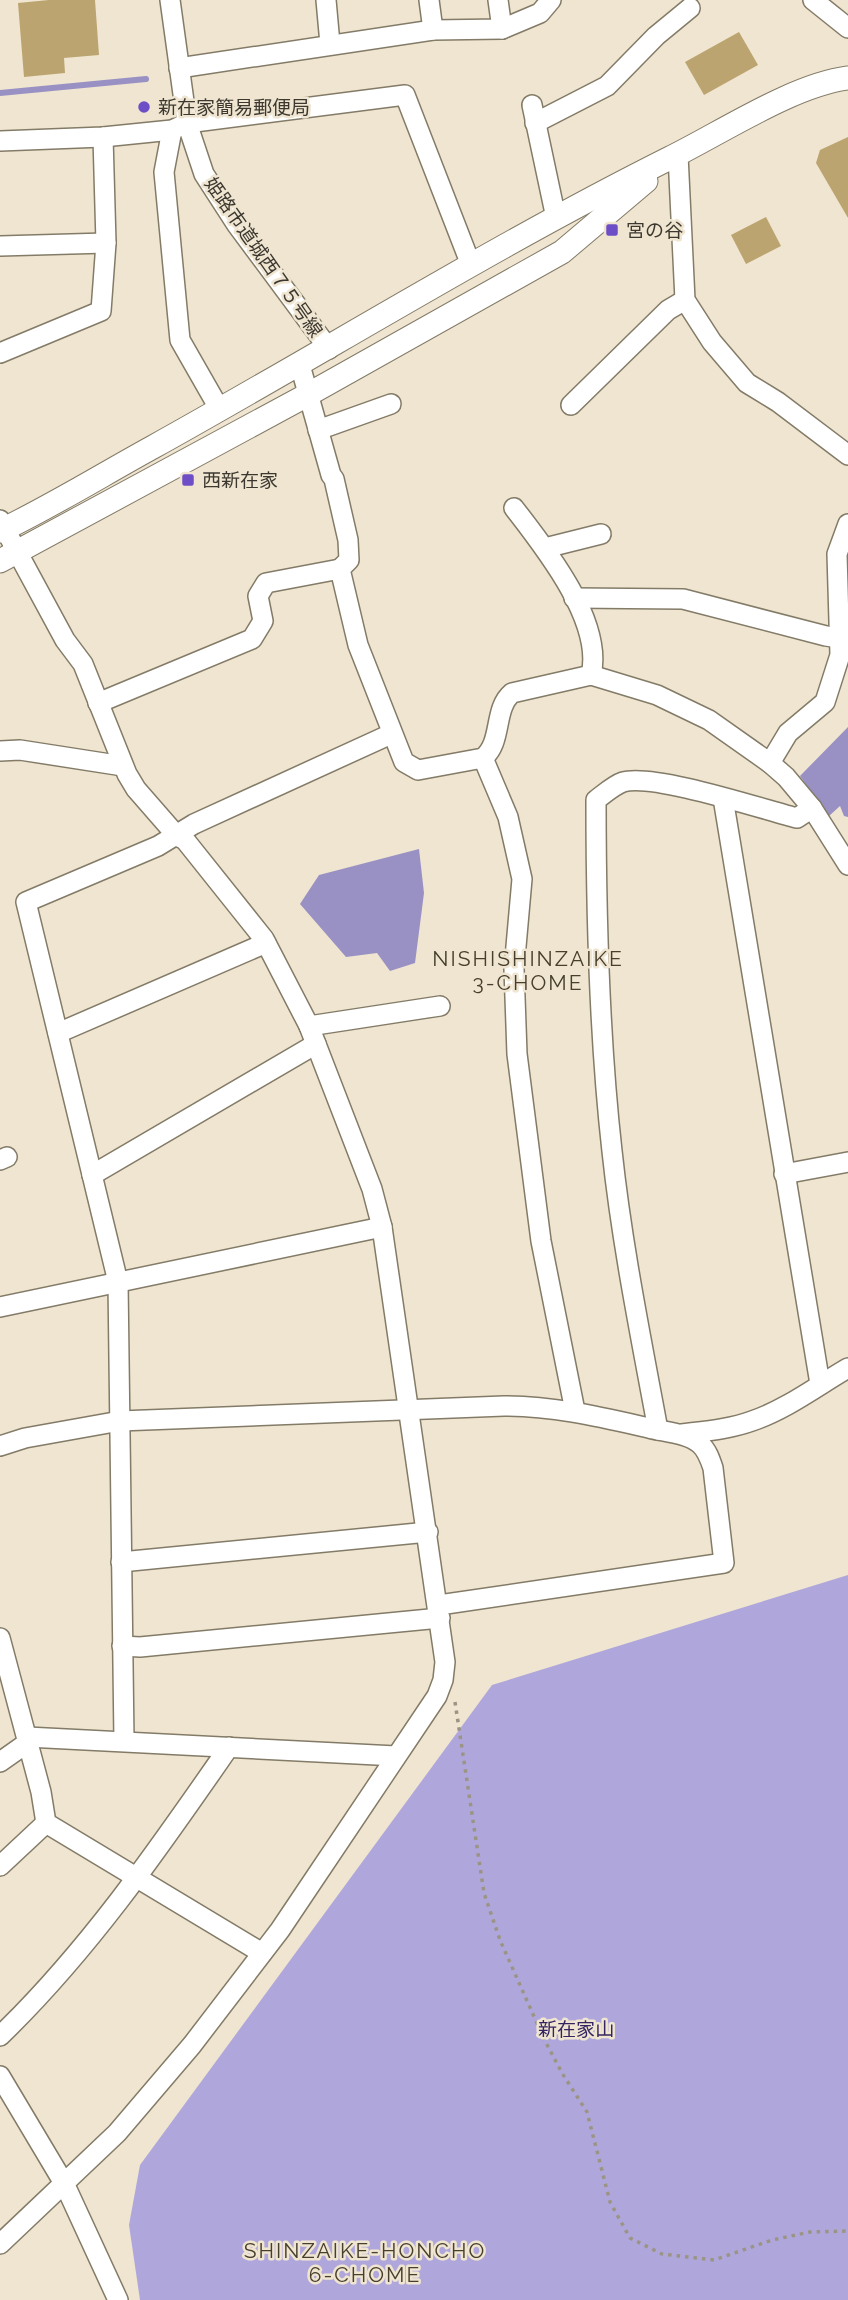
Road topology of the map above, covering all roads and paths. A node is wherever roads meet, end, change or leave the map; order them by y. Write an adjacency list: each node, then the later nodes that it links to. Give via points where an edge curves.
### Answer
1 (170, 0): 13 (street, 姫路市道城西７５号線)
2 (326, 0): 12 (street)
3 (429, 0): 11 (street)
4 (498, 0): 10 (street)
5 (551, 0): 10 (street, via 540,13)
6 (813, 0): 7 (street)
7 (838, 7): 9 (street)
8 (690, 8): 19 (street, via 607,86 533,114)
9 (848, 28)
10 (502, 29): 11 (street)
11 (433, 30): 12 (street)
12 (330, 44): 13 (street)
13 (179, 68): 15 (street, 姫路市道城西７５号線)
14 (848, 78): 18 (street, via 801,92)
15 (180, 126): 16 (street); 22 (street, via 405,95); 24 (street, 姫路市道城西７５号線, via 237,225); 30 (street, via 164,172 180,340)
16 (103, 138): 17 (street); 20 (street)
17 (0, 141)
18 (678, 155): 19 (street); 23 (street); 27 (street, via 562,251)
19 (556, 218): 22 (street)
20 (106, 243): 21 (street); 25 (street, via 101,312)
21 (0, 246)
22 (471, 265): 24 (street)
23 (685, 300): 29 (street, via 668,310); 32 (street, via 712,342 747,383)
24 (328, 349): 26 (street)
25 (0, 353)
26 (300, 365): 27 (street); 30 (street)
27 (309, 394): 31 (street); 38 (street)
28 (391, 404): 31 (street)
29 (572, 405)
30 (220, 410): 35 (street)
31 (318, 429): 39 (street, via 348,540 348,560)
32 (848, 455)
33 (514, 508): 37 (street)
34 (848, 524): 41 (street, via 836,554)
35 (2, 527): 38 (street)
36 (601, 534): 37 (street)
37 (545, 548): 40 (street)
38 (9, 557): 43 (street)
39 (335, 570): 43 (street, via 266,583 258,596 263,621 252,639); 44 (street)
40 (574, 598): 41 (street, via 683,599); 42 (street, via 582,609 594,663)
41 (839, 638): 47 (street, via 840,655 825,702 788,733)
42 (591, 676): 46 (street, via 512,693 504,700 491,752); 47 (street, via 657,695 709,720)
43 (103, 701): 48 (street)
44 (385, 737): 46 (street, via 404,762 418,770); 51 (street)
45 (0, 751): 48 (street)
46 (483, 758): 66 (street, via 508,817 522,879 514,969 517,1054 541,1241)
47 (770, 763): 50 (street)
48 (123, 766): 51 (street, via 136,789)
49 (723, 798): 50 (street, via 797,818); 58 (street); 68 (street, via 645,780 623,782 596,800 601,1035 611,1150)
50 (812, 808): 52 (street)
51 (185, 830): 53 (street, via 185,840); 55 (street, via 26,902)
52 (848, 866)
53 (266, 943): 55 (street); 56 (street)
54 (440, 1006): 56 (street)
55 (58, 1033): 59 (street)
56 (313, 1035): 59 (street); 60 (street)
57 (848, 1162): 58 (street)
58 (784, 1174): 64 (street)
59 (92, 1175): 61 (street)
60 (382, 1227): 61 (street); 65 (street)
61 (118, 1282): 62 (street); 67 (street)
62 (0, 1307)
63 (848, 1368): 64 (street)
64 (820, 1384): 69 (street, via 787,1406 752,1421)
65 (410, 1409): 66 (street, via 538,1406); 67 (street); 71 (street)
66 (575, 1411): 68 (street)
67 (120, 1421): 70 (street); 72 (street)
68 (658, 1430): 69 (street)
69 (680, 1435): 73 (street, via 699,1443 713,1468 724,1563)
70 (0, 1446)
71 (428, 1532): 72 (street); 73 (street)
72 (121, 1562): 75 (street)
73 (439, 1611): 75 (street); 76 (street, via 446,1662)
74 (0, 1638): 77 (street)
75 (122, 1646): 78 (street)
76 (443, 1679): 80 (street, via 438,1696); 89 (path, via 454,1696 484,1893 544,2039 586,2112 610,2202 630,2238 662,2254 714,2260 772,2240)
77 (27, 1740): 78 (street); 81 (street); 82 (street)
78 (124, 1741): 79 (street)
79 (229, 1746): 80 (street); 84 (street)
80 (397, 1756): 85 (street)
81 (0, 1762)
82 (46, 1823): 83 (street); 84 (street)
83 (0, 1866)
84 (138, 1878): 85 (street); 86 (street, via 68,1965)
85 (262, 1953): 88 (street, via 117,2133)
86 (0, 2036)
87 (0, 2076): 88 (street)
88 (65, 2185): 90 (street); 91 (street)
89 (848, 2231)
90 (0, 2244)
91 (118, 2300)

